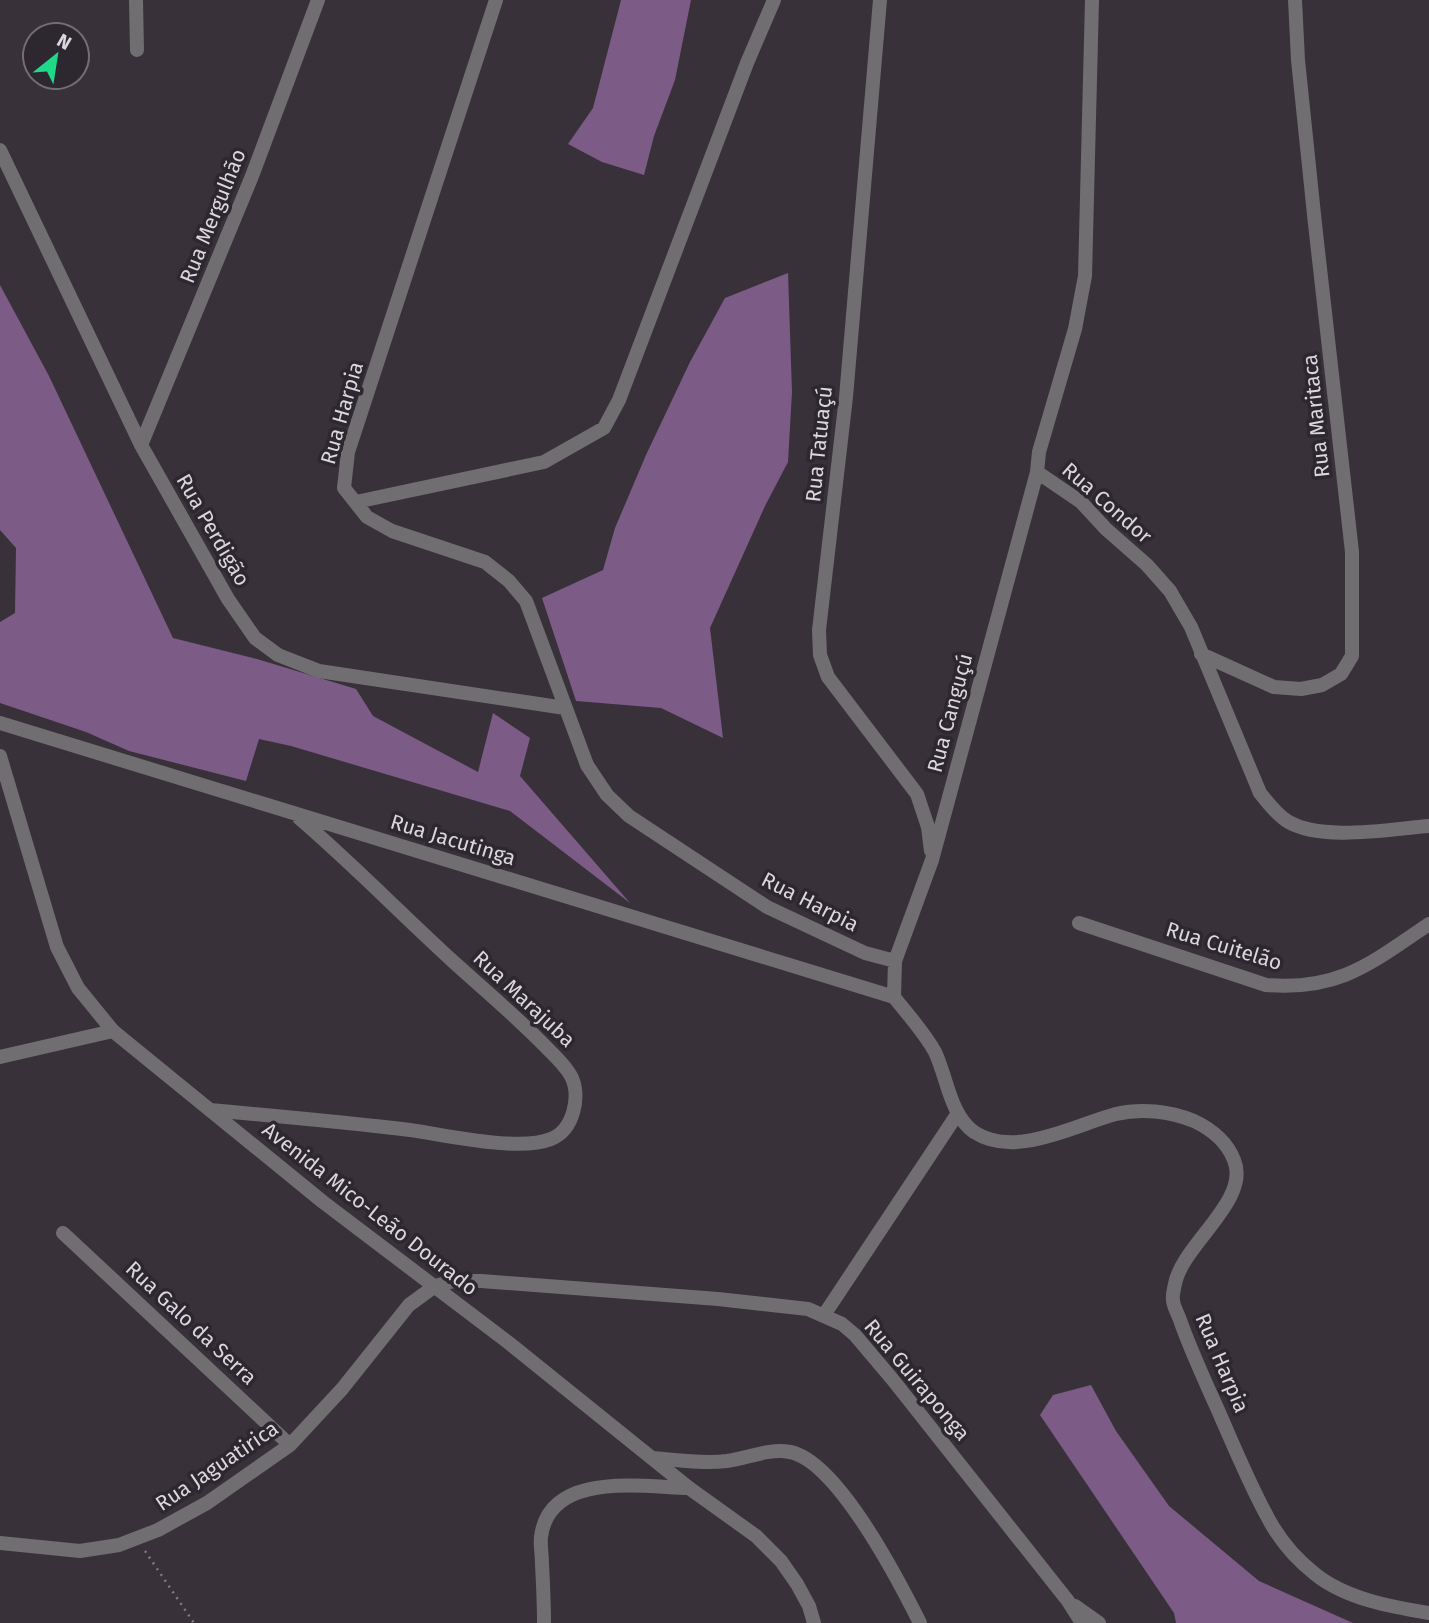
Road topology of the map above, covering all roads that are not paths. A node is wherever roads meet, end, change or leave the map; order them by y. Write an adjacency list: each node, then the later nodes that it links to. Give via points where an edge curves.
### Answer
1 (136, 0): 8 (street)
2 (318, 0): 10 (street, Rua Mergulhão, via 252,176)
3 (496, 0): 12 (street, Rua Harpia, via 348,452 344,488)
4 (774, 0): 12 (street, via 619,400 604,428 544,462)
5 (880, 0): 19 (street, Rua Tatuaçú, via 820,654 828,677 917,793)
6 (1092, 0): 11 (street, Rua Condor, via 1085,276)
7 (1295, 0): 13 (street, Rua Maritaca, via 1352,552 1352,656 1341,674 1301,690 1274,687)
8 (137, 50)
9 (0, 150): 10 (street, Rua Perdigão)
10 (141, 445): 14 (street, Rua Perdigão, via 228,599 255,638 278,655 319,671)
11 (1037, 472): 13 (street, Rua Condor, via 1081,502 1147,565 1170,592); 19 (street, Rua Canguçú)
12 (356, 502): 14 (street, Rua Harpia, via 368,517 392,531 485,562 509,581 526,601)
13 (1200, 654): 18 (street, Rua Condor, via 1260,793 1287,821 1304,829 1334,832)
14 (565, 708): 22 (street, Rua Harpia, via 587,765 607,795 629,816 767,907 865,953)
15 (0, 723): 17 (street, Rua Jacutinga)
16 (0, 756): 24 (street, Avenida Mico-Leão Dourado, via 57,947 78,988)
17 (294, 813): 23 (street, Rua Jacutinga); 26 (street, Rua Marajuba, via 516,1015 563,1065 577,1094 572,1115 554,1139 534,1144)
18 (1429, 827)
19 (932, 860): 22 (street, Rua Canguçú)
20 (1079, 923): 21 (street, Rua Cuitelão, via 1266,985 1295,987 1355,972)
21 (1429, 924)
22 (895, 961): 23 (street)
23 (894, 997): 27 (street, via 935,1052)
24 (113, 1031): 25 (street); 26 (street, Avenida Mico-Leão Dourado)
25 (0, 1057)
26 (210, 1110): 29 (street, Avenida Mico-Leão Dourado)
27 (958, 1113): 30 (street); 36 (street, Rua Harpia, via 974,1131 1010,1143 1118,1114 1152,1111 1181,1115 1225,1143 1236,1163 1235,1186 1185,1258 1175,1281 1173,1300 1187,1341 1269,1519 1294,1555 1317,1576 1346,1591)
28 (63, 1233): 31 (street, Rua Galo da Serra)
29 (435, 1286): 30 (street, Rua Guiraponga, via 481,1281 718,1298); 31 (street, Rua Jaguatirica, via 409,1305); 32 (street, Avenida Mico-Leão Dourado)
30 (824, 1315): 35 (street, Rua Guiraponga, via 855,1335)
31 (290, 1445): 34 (street, Rua Jaguatirica, via 207,1503 119,1545 80,1551)
32 (652, 1458): 33 (street, Avenida Mico-Leão Dourado); 39 (street, via 709,1462 768,1452 806,1457 840,1492)
33 (689, 1488): 37 (street, via 600,1487 579,1490 555,1505 541,1536); 38 (street, Avenida Mico-Leão Dourado, via 756,1536 781,1561 809,1606)
34 (0, 1543)
35 (1068, 1601): 40 (street, Rua Guiraponga); 41 (street)
36 (1429, 1613)
37 (544, 1623)
38 (814, 1623)
39 (920, 1623)
40 (1082, 1623)
41 (1099, 1623)

